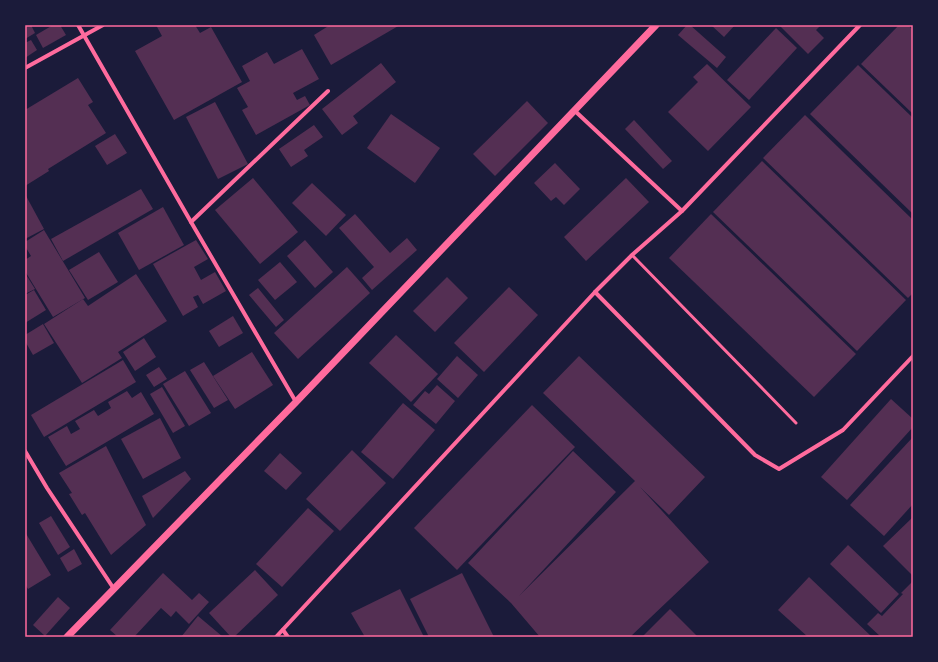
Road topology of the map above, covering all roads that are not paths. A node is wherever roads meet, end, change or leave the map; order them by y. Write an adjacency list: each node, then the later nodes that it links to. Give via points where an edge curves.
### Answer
1 (78, 25): 5 (street)
2 (103, 25): 5 (street)
3 (656, 25): 8 (street)
4 (860, 25): 9 (street)
5 (84, 36): 6 (street); 10 (street)
6 (25, 68)
7 (328, 91): 10 (street)
8 (574, 111): 9 (street); 14 (street)
9 (682, 211): 11 (street)
10 (190, 222): 14 (street)
11 (632, 255): 12 (street); 15 (lane)
12 (595, 292): 13 (street, via 755,455 779,469 843,430); 18 (street)
13 (913, 356)
14 (296, 402): 17 (street)
15 (796, 423)
16 (25, 451): 17 (street)
17 (114, 589): 19 (street)
18 (284, 630): 20 (street); 21 (street)
19 (67, 637)
20 (276, 637)
21 (288, 637)

